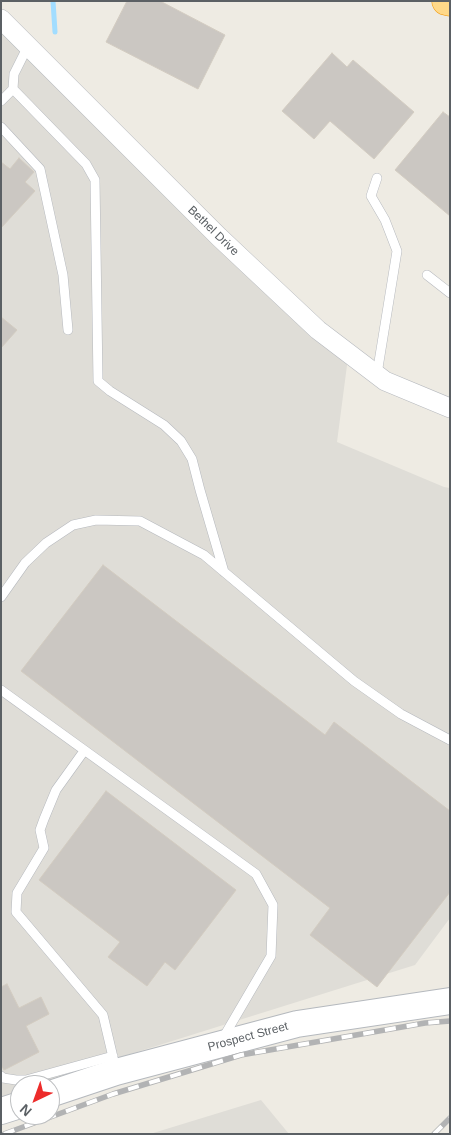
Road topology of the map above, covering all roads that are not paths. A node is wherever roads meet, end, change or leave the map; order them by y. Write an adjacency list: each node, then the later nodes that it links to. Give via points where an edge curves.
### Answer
1 (446, 1): 2 (highway)
2 (450, 2)
3 (1, 19): 4 (street, Bethel Drive)
4 (28, 46): 5 (lane, via 14,74); 12 (street, Bethel Drive, via 219,238 318,330)
5 (13, 89): 6 (lane); 14 (lane, via 86,164 95,180 98,381 181,440 192,459)
6 (1, 101)
7 (1, 127): 11 (lane, via 40,169 63,275)
8 (377, 178): 12 (lane, via 371,196 397,251)
9 (427, 276): 10 (lane)
10 (450, 293)
11 (68, 330)
12 (376, 374): 13 (street, Bethel Drive, via 385,381)
13 (450, 408)
14 (224, 572): 15 (lane, via 204,555 140,521 96,520 73,525 46,543 26,563); 17 (lane, via 354,681 401,714)
15 (1, 597)
16 (1, 690): 18 (lane)
17 (450, 740)
18 (84, 751): 20 (lane, via 256,874 273,904 271,956); 21 (lane, via 56,790 40,830 44,848 17,893 16,912 103,1015)
19 (450, 1001): 20 (street, Prospect Street, via 297,1024)
20 (219, 1045): 21 (street, Prospect Street)
21 (115, 1064): 22 (lane, via 26,1080); 23 (street, Prospect Street)
22 (1, 1076)
23 (60, 1089)

